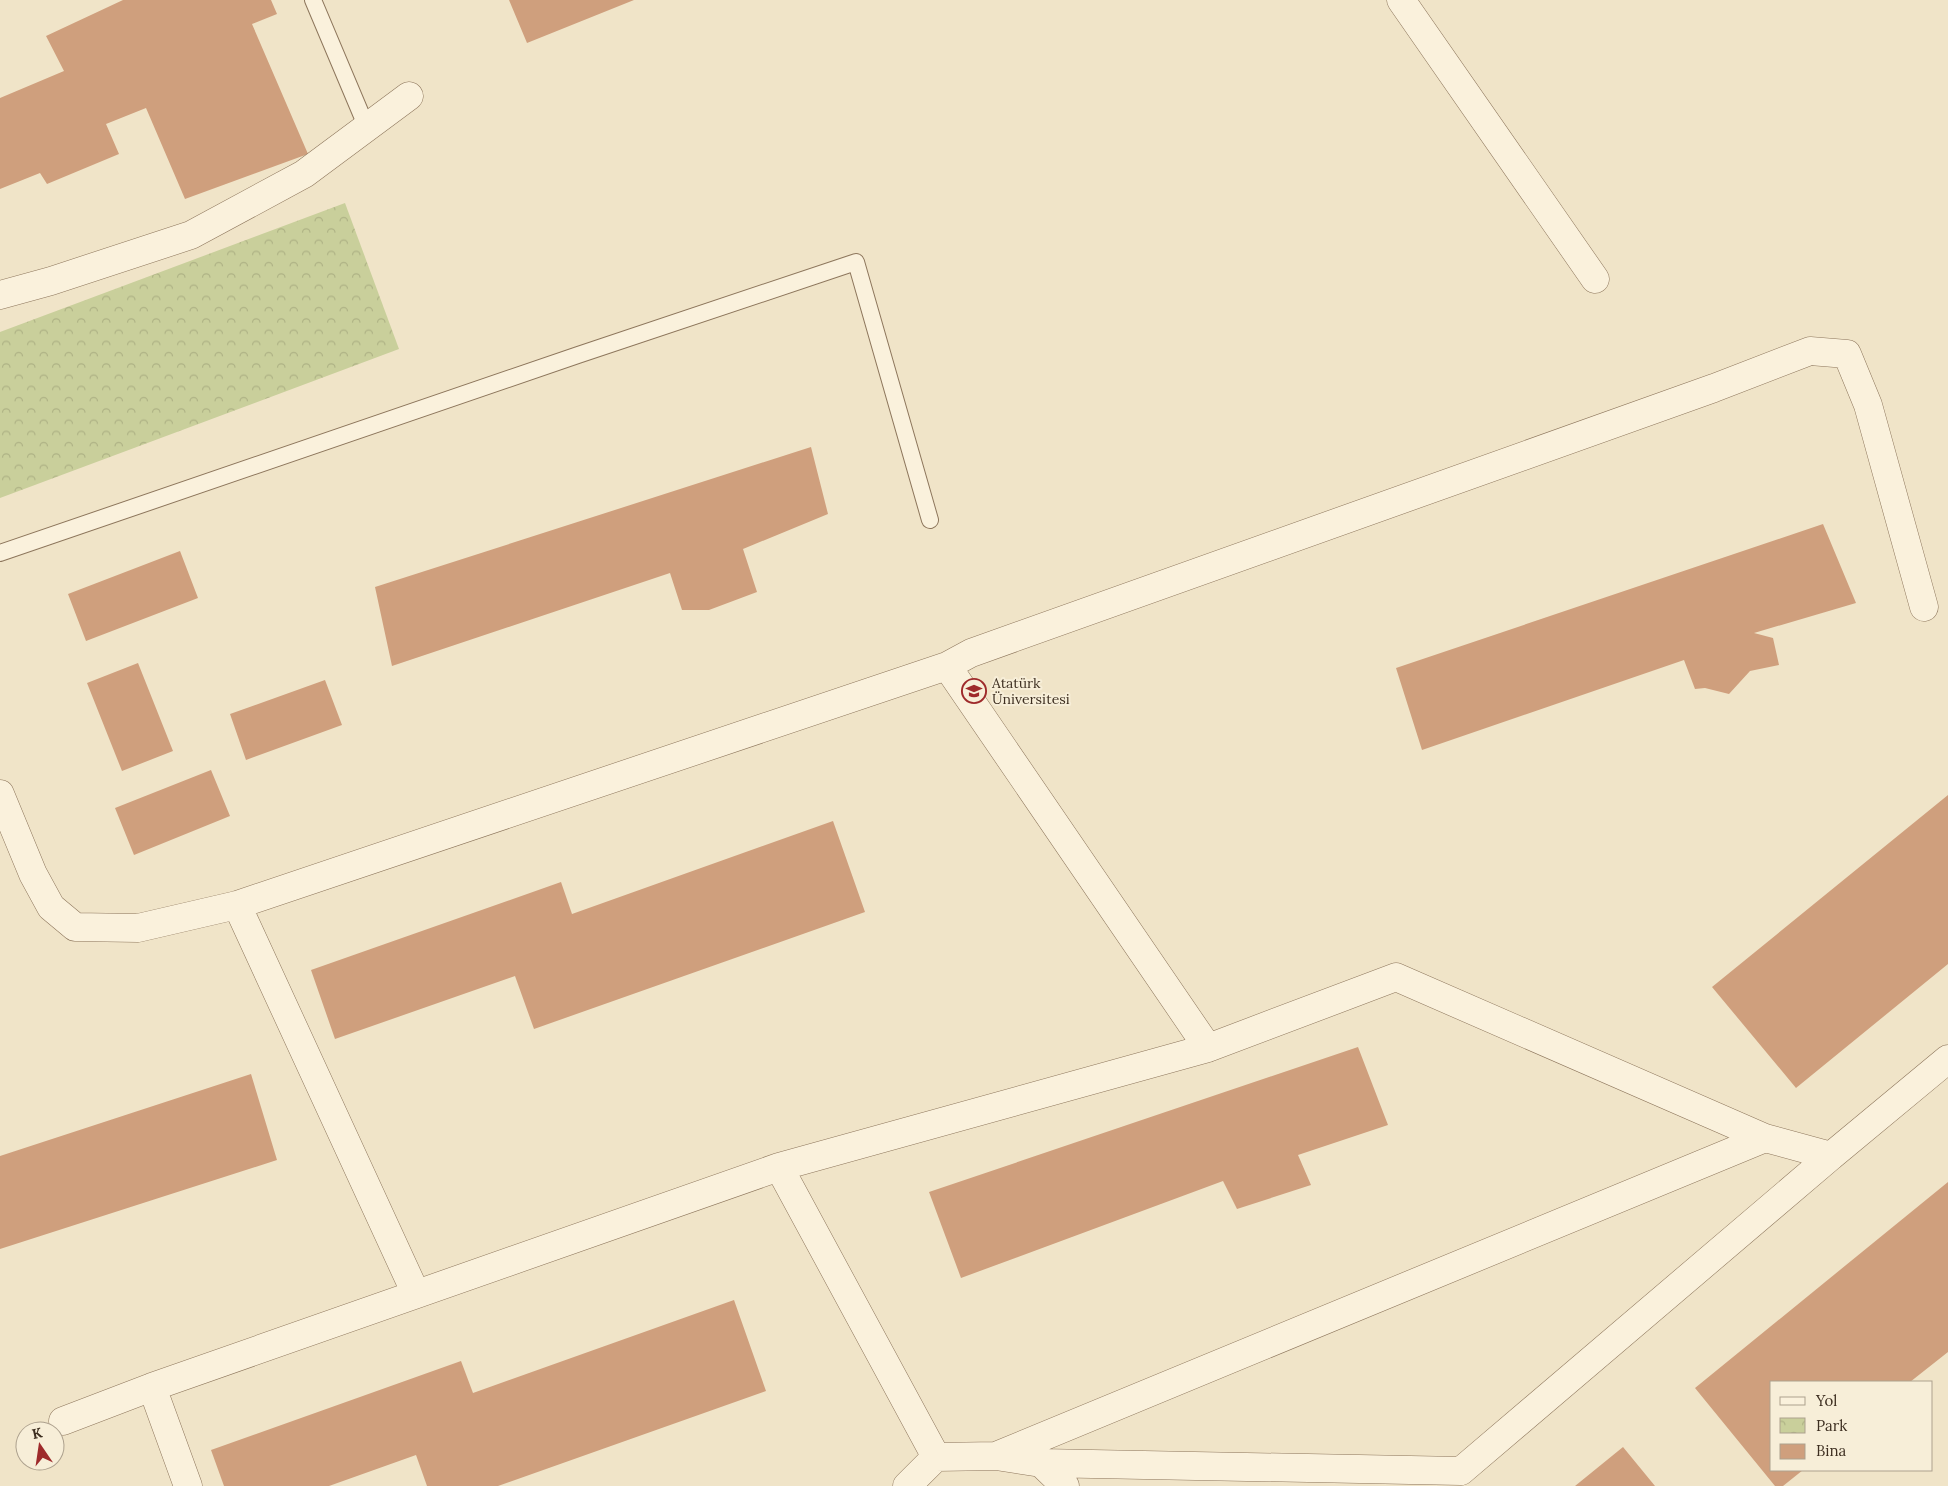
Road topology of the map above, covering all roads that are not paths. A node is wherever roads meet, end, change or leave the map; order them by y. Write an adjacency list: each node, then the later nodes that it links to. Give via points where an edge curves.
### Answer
1 (313, 0): 4 (lane)
2 (1401, 0): 5 (street)
3 (409, 96): 4 (street)
4 (367, 128): 6 (street, via 304,174 191,235)
5 (1595, 279)
6 (0, 295)
7 (930, 520): 8 (lane, via 856,262)
8 (0, 552)
9 (1924, 607): 10 (street, via 1868,405 1847,354 1810,351 971,653)
10 (947, 666): 12 (street); 13 (street)
11 (0, 794): 12 (street, via 33,874 51,907 75,927 138,928)
12 (237, 905): 18 (street)
13 (1208, 1048): 15 (street, via 1396,977); 17 (street)
14 (1948, 1059): 16 (street)
15 (1764, 1138): 16 (street); 21 (street)
16 (1831, 1156): 23 (street, via 1462,1471)
17 (779, 1167): 18 (street); 22 (street)
18 (416, 1294): 19 (street)
19 (152, 1388): 20 (street); 24 (street)
20 (63, 1421)
21 (996, 1456): 22 (street); 23 (street)
22 (936, 1458): 25 (street)
23 (1041, 1463): 26 (street)
24 (188, 1486)
25 (907, 1486)
26 (1065, 1486)

